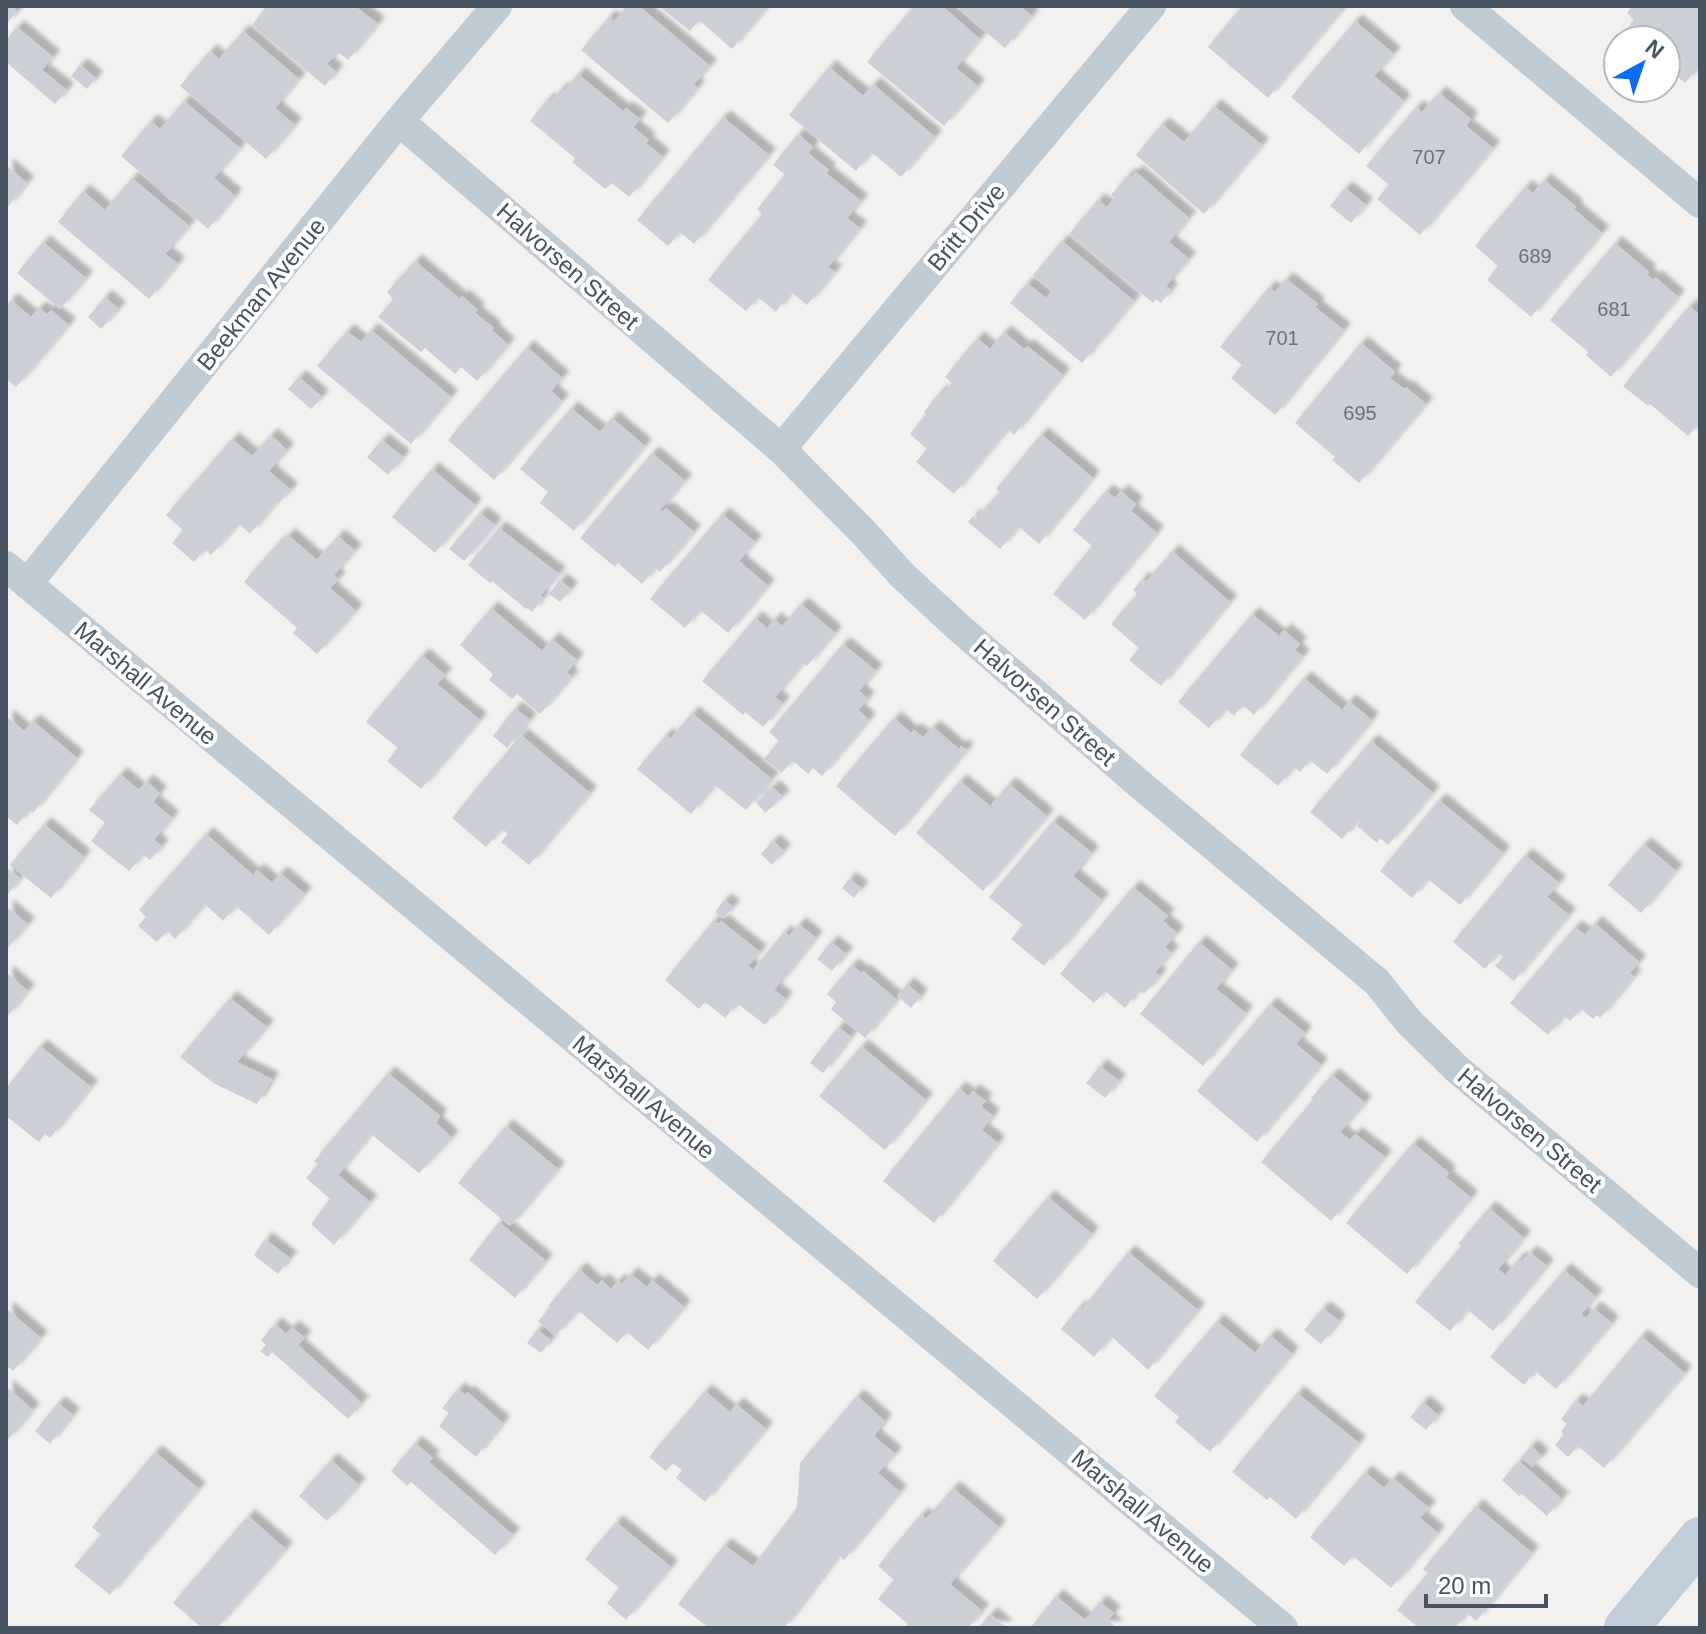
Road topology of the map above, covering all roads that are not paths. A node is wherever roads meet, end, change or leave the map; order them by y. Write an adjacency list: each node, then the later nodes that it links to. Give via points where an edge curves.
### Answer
1 (497, 6): 4 (street, Beekman Avenue)
2 (1151, 6): 6 (street, Britt Drive)
3 (1465, 6): 5 (street)
4 (399, 121): 6 (street, Halvorsen Street); 7 (street, Beekman Avenue)
5 (1700, 203)
6 (781, 449): 8 (street, Halvorsen Street, via 957,626 1377,982 1457,1069)
7 (16, 575): 10 (street, Marshall Avenue)
8 (1700, 1273)
9 (1700, 1539): 11 (street)
10 (1283, 1628)
11 (1626, 1628)

